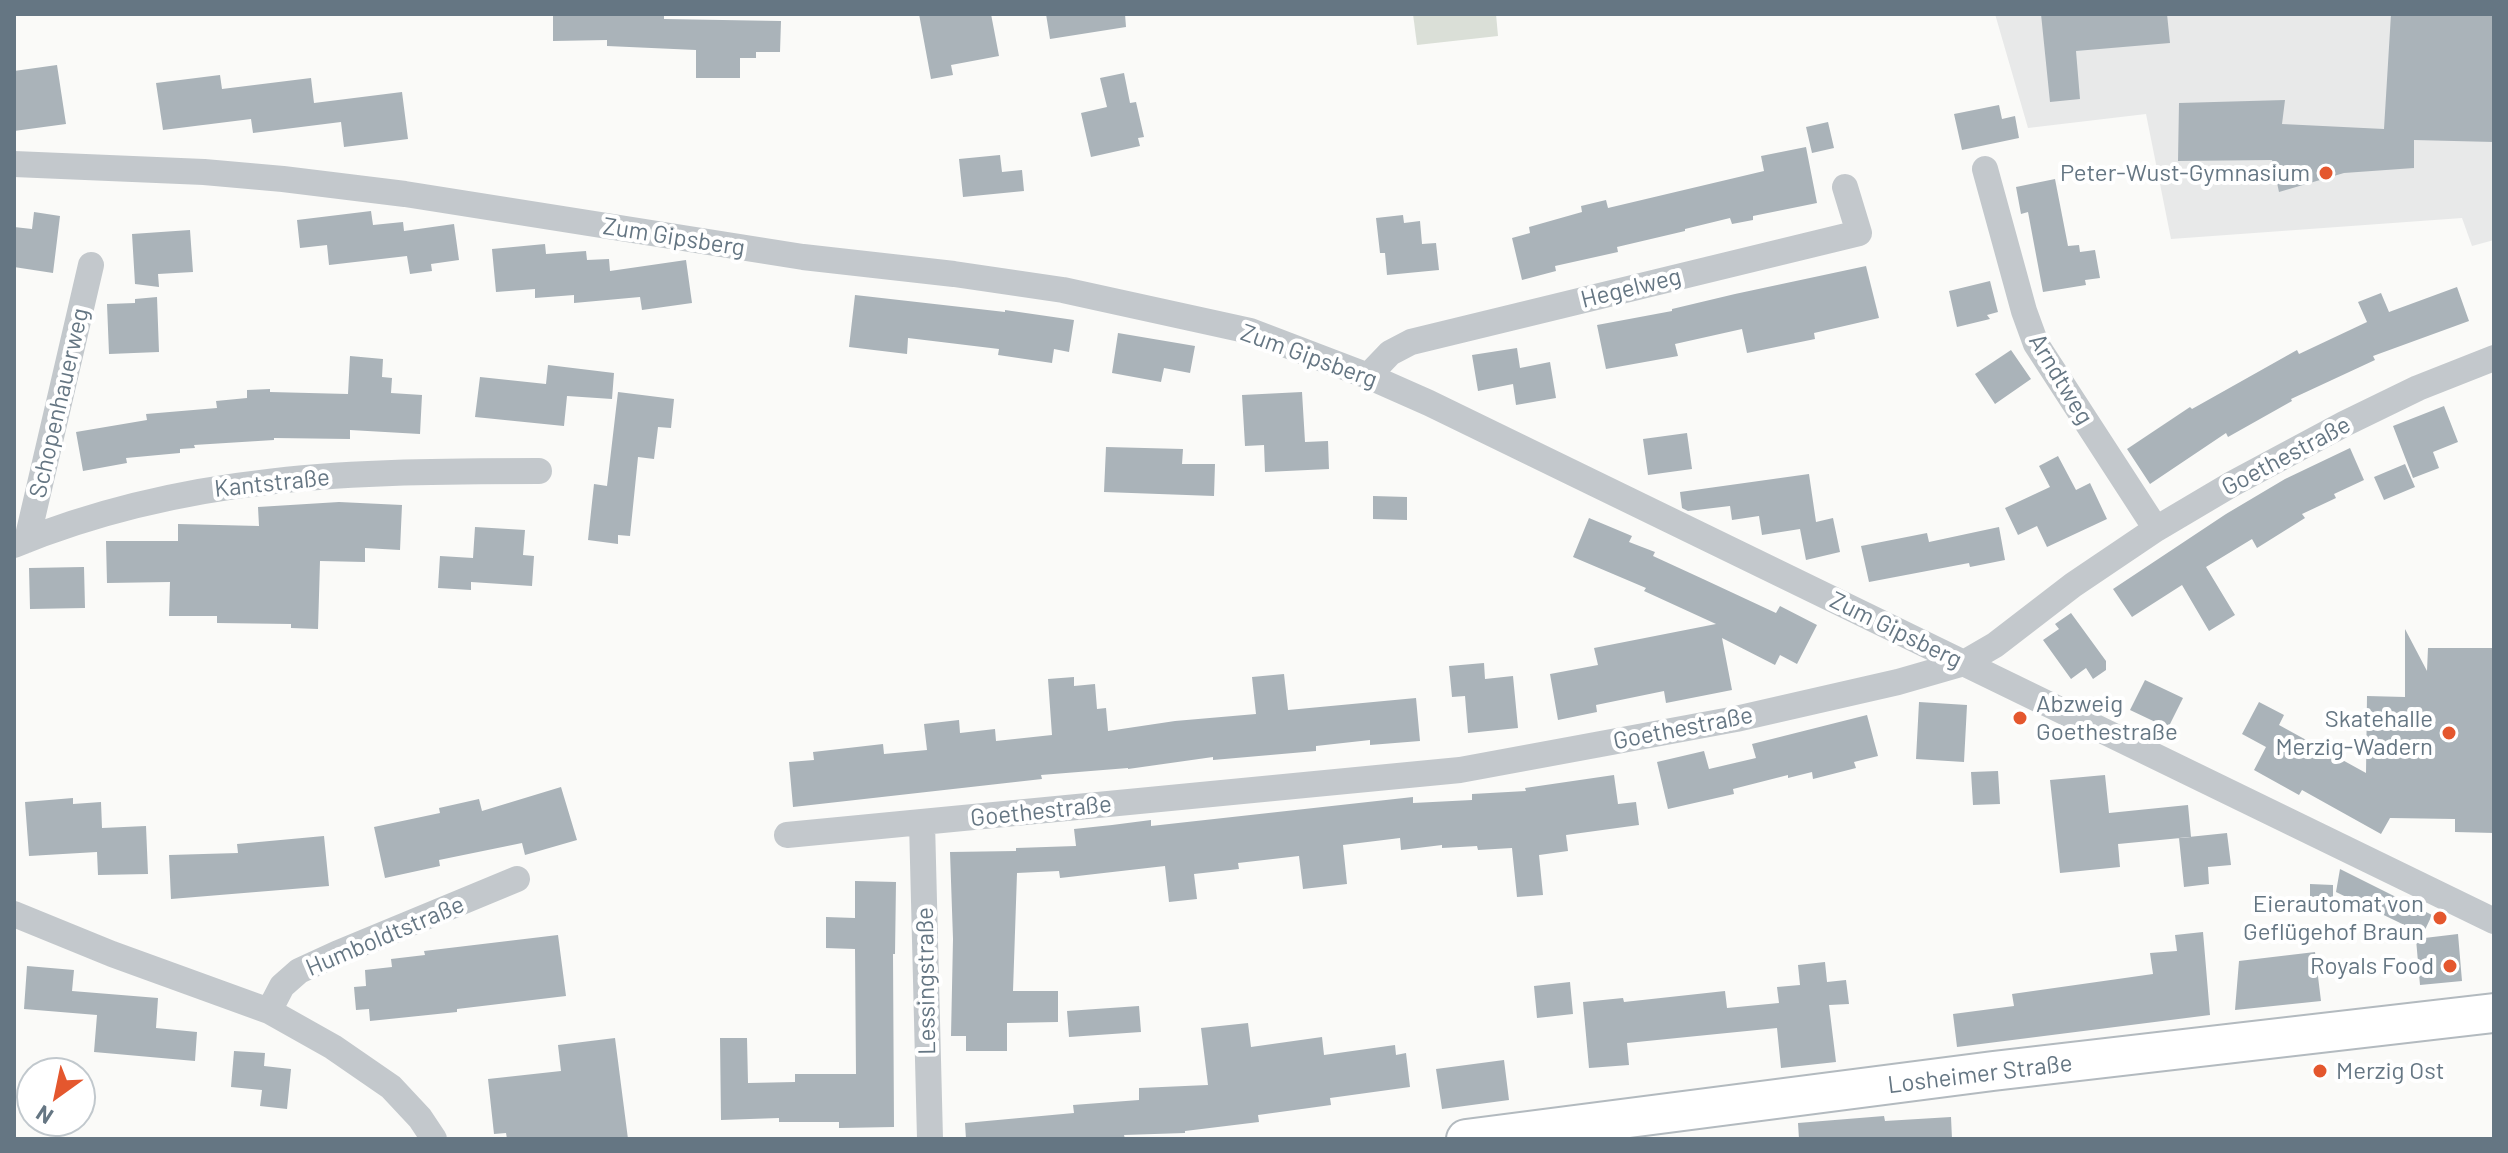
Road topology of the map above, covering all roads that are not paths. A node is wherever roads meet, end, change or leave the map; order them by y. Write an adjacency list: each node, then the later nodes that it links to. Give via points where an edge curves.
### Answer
1 (14, 164): 6 (street, Zum Gipsberg, via 298,181 803,257 1063,290 1250,331)
2 (1985, 169): 8 (street, Arndtweg, via 2036,344)
3 (1845, 187): 6 (street, Hegelweg, via 1859,233 1411,342 1390,353)
4 (91, 265): 9 (street, Schopenhauerweg)
5 (2494, 358): 8 (street, Goethestraße, via 2344,424)
6 (1368, 376): 10 (street, Zum Gipsberg)
7 (539, 471): 9 (street, Kantstraße, via 263,481 102,514)
8 (2156, 529): 10 (street, Goethestraße)
9 (21, 542)
10 (1964, 663): 11 (street, Goethestraße, via 1736,719 1460,770); 15 (street, Zum Gipsberg)
11 (922, 822): 12 (street, Goethestraße); 19 (street, Lessingstraße)
12 (787, 835)
13 (517, 879): 16 (street, Humboldtstraße, via 299,971 282,986)
14 (14, 914): 16 (street)
15 (2494, 921)
16 (269, 1011): 18 (street, via 391,1087)
17 (2494, 1013): 20 (main road, Losheimer Straße)
18 (434, 1139)
19 (930, 1139)
20 (1466, 1139)

